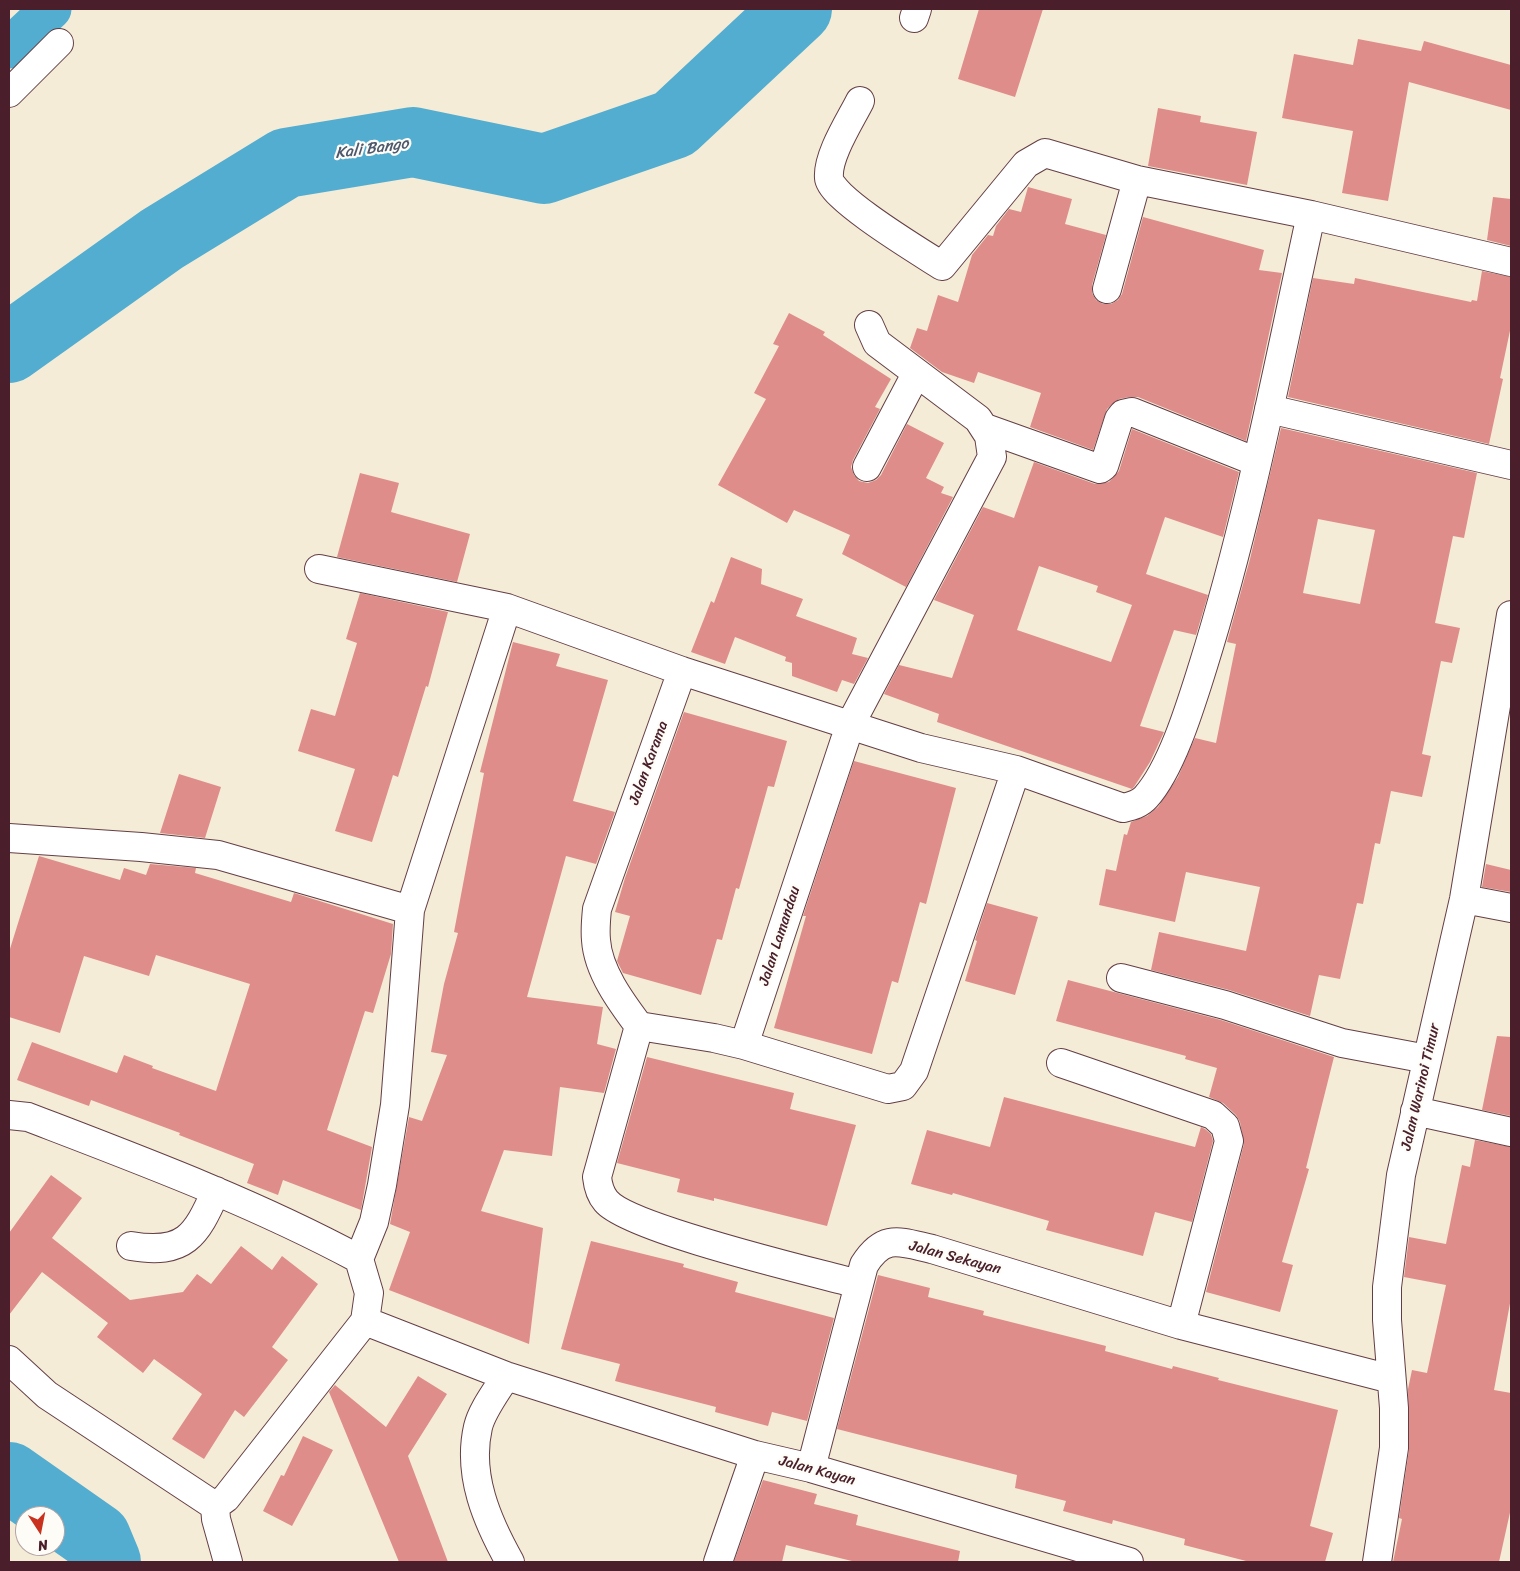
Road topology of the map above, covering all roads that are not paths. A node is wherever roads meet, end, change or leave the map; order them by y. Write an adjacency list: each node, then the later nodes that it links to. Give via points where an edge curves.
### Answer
1 (59, 43): 2 (street)
2 (9, 93)
3 (860, 101): 4 (street, via 829,167 829,181 844,200 942,266 1026,164 1040,155 1045,153)
4 (1137, 180): 5 (street); 7 (street)
5 (1311, 215): 6 (street); 10 (street)
6 (1511, 262)
7 (1107, 289)
8 (869, 325): 9 (street, via 877,343)
9 (916, 374): 11 (street); 14 (street)
10 (1269, 409): 12 (street); 13 (street)
11 (985, 428): 12 (street, via 1100,469 1104,466 1119,419 1123,414 1132,412); 19 (street, Jalan Lamandau, via 992,457)
12 (1257, 462): 20 (street, via 1222,604 1195,691 1171,758 1146,797 1136,805 1123,808)
13 (1511, 464)
14 (867, 467)
15 (319, 569): 16 (street)
16 (508, 608): 18 (street); 24 (street)
17 (1511, 615): 22 (street, Jalan Warinoi Timur)
18 (682, 671): 19 (street); 26 (street, Jalan Karama, via 597,909 596,942 603,968)
19 (850, 725): 20 (street, via 921,748); 27 (street, Jalan Lamandau)
20 (1016, 770): 27 (street, via 914,1071 903,1086 888,1089)
21 (9, 838): 24 (street, via 218,855)
22 (1464, 899): 23 (street); 28 (street, Jalan Warinoi Timur)
23 (1511, 908)
24 (410, 910): 35 (street, via 395,1105 374,1222)
25 (1120, 978): 28 (street, via 1225,1005 1342,1043)
26 (639, 1026): 27 (street); 36 (street, via 597,1177 599,1190 607,1203 675,1233)
27 (744, 1045)
28 (1427, 1059): 30 (street, Jalan Warinoi Timur)
29 (1060, 1063): 38 (street, via 1213,1115 1225,1126 1229,1141)
30 (1415, 1110): 32 (street); 41 (street, Jalan Warinoi Timur, via 1401,1175 1387,1287)
31 (9, 1115): 33 (street, via 28,1117)
32 (1511, 1132)
33 (216, 1191): 34 (street, via 196,1230 186,1240 166,1248); 35 (street)
34 (131, 1246)
35 (359, 1259): 37 (street, via 369,1293)
36 (858, 1284): 38 (street, Jalan Sekayan, via 864,1265 880,1244 908,1244); 43 (street)
37 (364, 1320): 40 (street, Jalan Kayan); 44 (street, via 226,1498)
38 (1181, 1325): 41 (street, Jalan Sekayan)
39 (9, 1360): 44 (street, via 46,1395)
40 (506, 1376): 42 (street, Jalan Kayan); 46 (street, via 479,1426 476,1458 478,1488 485,1512)
41 (1391, 1379): 49 (street, Jalan Warinoi Timur, via 1394,1448)
42 (755, 1455): 43 (street, Jalan Kayan); 47 (street)
43 (811, 1468): 48 (street, Jalan Kayan)
44 (216, 1506): 45 (street, via 216,1520)
45 (228, 1562)
46 (510, 1562)
47 (718, 1562)
48 (1129, 1562)
49 (1377, 1562)

